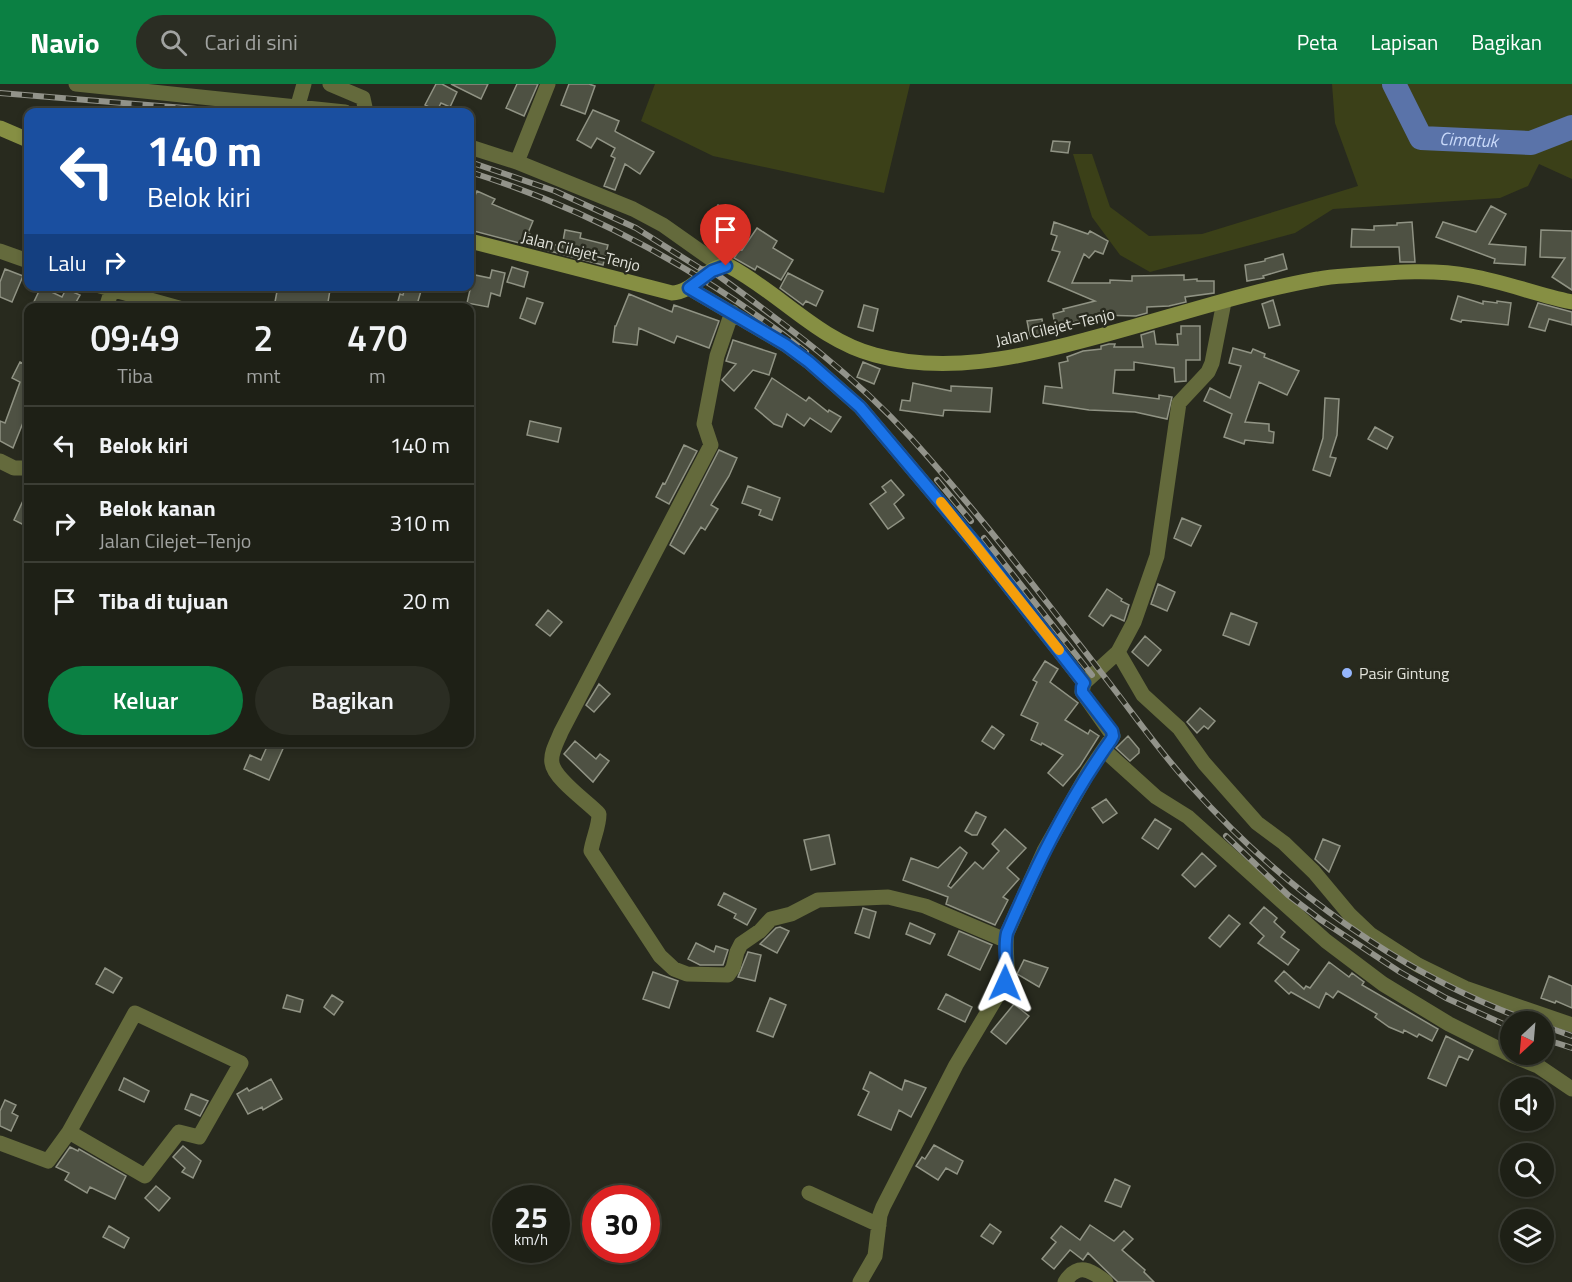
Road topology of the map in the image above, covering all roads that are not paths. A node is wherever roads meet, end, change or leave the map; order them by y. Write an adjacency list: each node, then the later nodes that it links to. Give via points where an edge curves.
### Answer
1 (76, 84): 5 (street)
2 (303, 84): 7 (street)
3 (330, 84): 8 (street, via 363,98)
4 (548, 84): 12 (street)
5 (136, 87): 6 (street)
6 (290, 108)
7 (297, 108)
8 (365, 108)
9 (0, 128): 10 (main road)
10 (24, 138)
11 (474, 148): 12 (street)
12 (517, 162): 16 (street, via 643,213)
13 (474, 242): 17 (main road, Jalan Cilejet–Tenjo, via 667,292)
14 (0, 251): 15 (street)
15 (24, 260)
16 (721, 266): 17 (main road); 19 (main road, Jalan Cilejet–Tenjo, via 732,268 825,333 855,349 930,364 1042,351)
17 (689, 288): 22 (street)
18 (119, 291): 21 (street)
19 (1224, 302): 20 (main road, Jalan Cilejet–Tenjo, via 1320,278 1427,271 1472,276); 25 (street, via 1208,372 1179,403 1157,556 1134,622)
20 (1572, 302)
21 (161, 303)
22 (732, 312): 26 (street, via 798,353 860,407 978,547); 28 (street, via 717,356 704,424 711,445 561,732 552,763 577,795 599,814 591,851 660,956 674,969 687,974 728,975 741,944 771,919 818,900 888,897 925,906)
23 (0, 461): 24 (street)
24 (24, 468)
25 (1118, 652): 26 (street); 29 (street, via 1143,695 1179,728 1257,823 1314,872 1370,934 1418,965 1465,988)
26 (1084, 683): 27 (street, via 1082,692 1113,736)
27 (1104, 750): 28 (street, via 1044,851); 30 (street, via 1156,797 1188,817 1326,941 1383,984 1449,1024 1538,1066)
28 (1005, 940): 34 (street, via 1005,983 925,1122 883,1207)
29 (1572, 1025)
30 (1572, 1089)
31 (69, 1132): 31 (street, via 145,1176 179,1132 199,1137 241,1063 135,1013); 32 (street, via 48,1161)
32 (0, 1143)
33 (809, 1193): 34 (street)
34 (879, 1225): 35 (street, via 875,1256)
35 (860, 1282)
36 (1065, 1282): 37 (street, via 1081,1269)
37 (1106, 1282)

